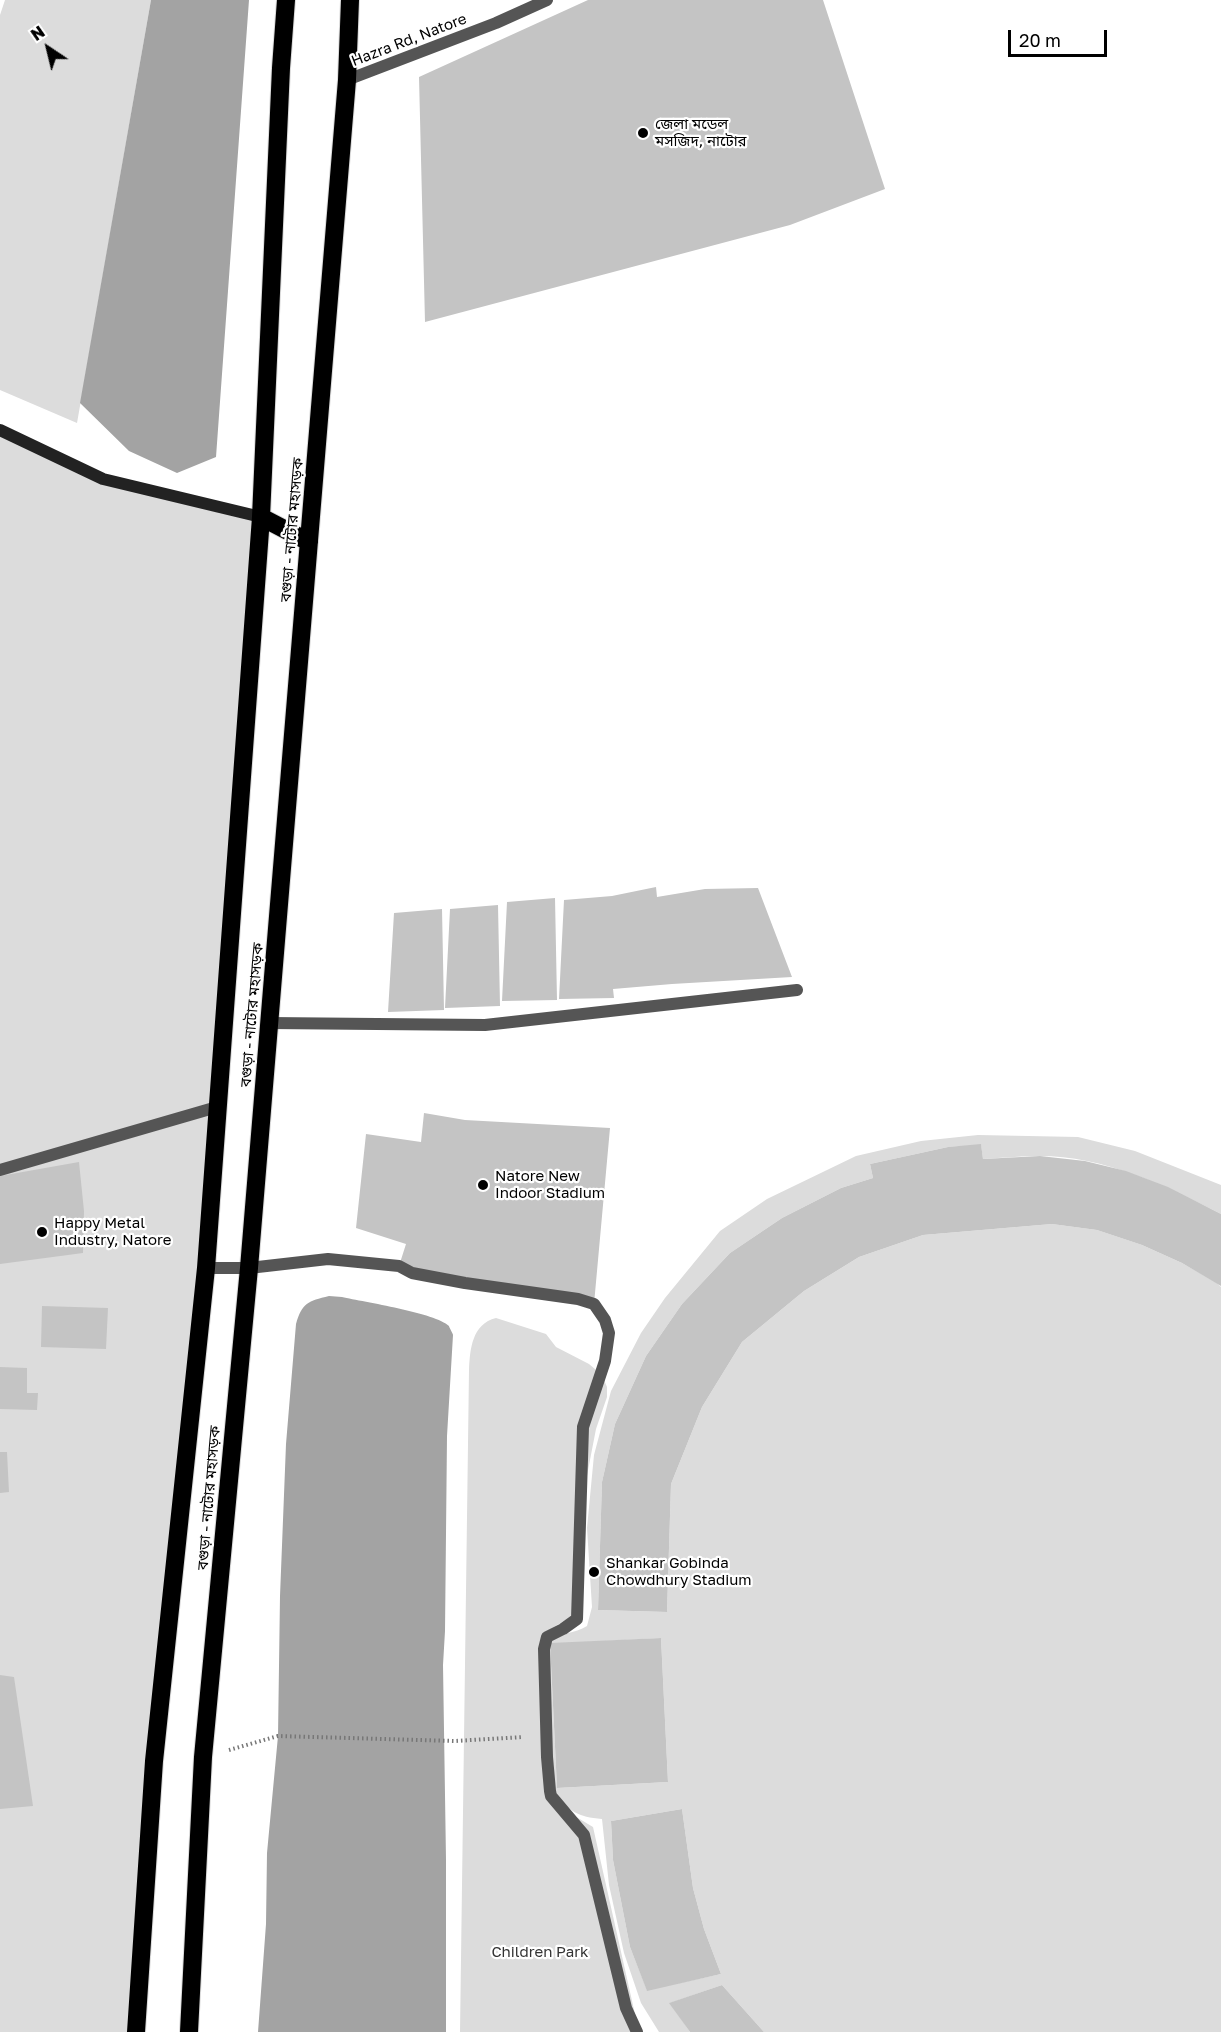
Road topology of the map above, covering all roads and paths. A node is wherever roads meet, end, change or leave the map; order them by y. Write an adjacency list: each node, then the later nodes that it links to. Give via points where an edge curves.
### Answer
1 (286, 0): 6 (highway, বগুড়া - নাটোর মহাসড়ক)
2 (350, 0): 4 (highway, বগুড়া - নাটোর মহাসড়ক)
3 (547, 0): 4 (street, Hazra Rd, Natore)
4 (347, 80): 7 (highway, বগুড়া - নাটোর মহাসড়ক)
5 (0, 430): 6 (street, via 103,479)
6 (261, 517): 7 (highway); 10 (highway, বগুড়া - নাটোর মহাসড়ক)
7 (309, 542): 9 (highway, বগুড়া - নাটোর মহাসড়ক)
8 (797, 990): 9 (street, via 485,1025)
9 (269, 1023): 13 (highway, বগুড়া - নাটোর মহাসড়ক)
10 (217, 1107): 11 (street); 12 (highway, বগুড়া - নাটোর মহাসড়ক)
11 (0, 1170)
12 (206, 1268): 13 (street); 16 (highway, বগুড়া - নাটোর মহাসড়ক, via 154,1761)
13 (249, 1268): 14 (street, via 328,1259 399,1266 412,1273 465,1283 578,1299 594,1304 605,1320 609,1333 605,1361 583,1427 577,1619 547,1637); 15 (highway, বগুড়া - নাটোর মহাসড়ক)
14 (546, 1736): 15 (path, via 455,1742 278,1736); 18 (street, via 552,1796 584,1835 626,2008)
15 (203, 1757): 17 (highway, বগুড়া - নাটোর মহাসড়ক)
16 (136, 2032)
17 (189, 2032)
18 (637, 2032)

